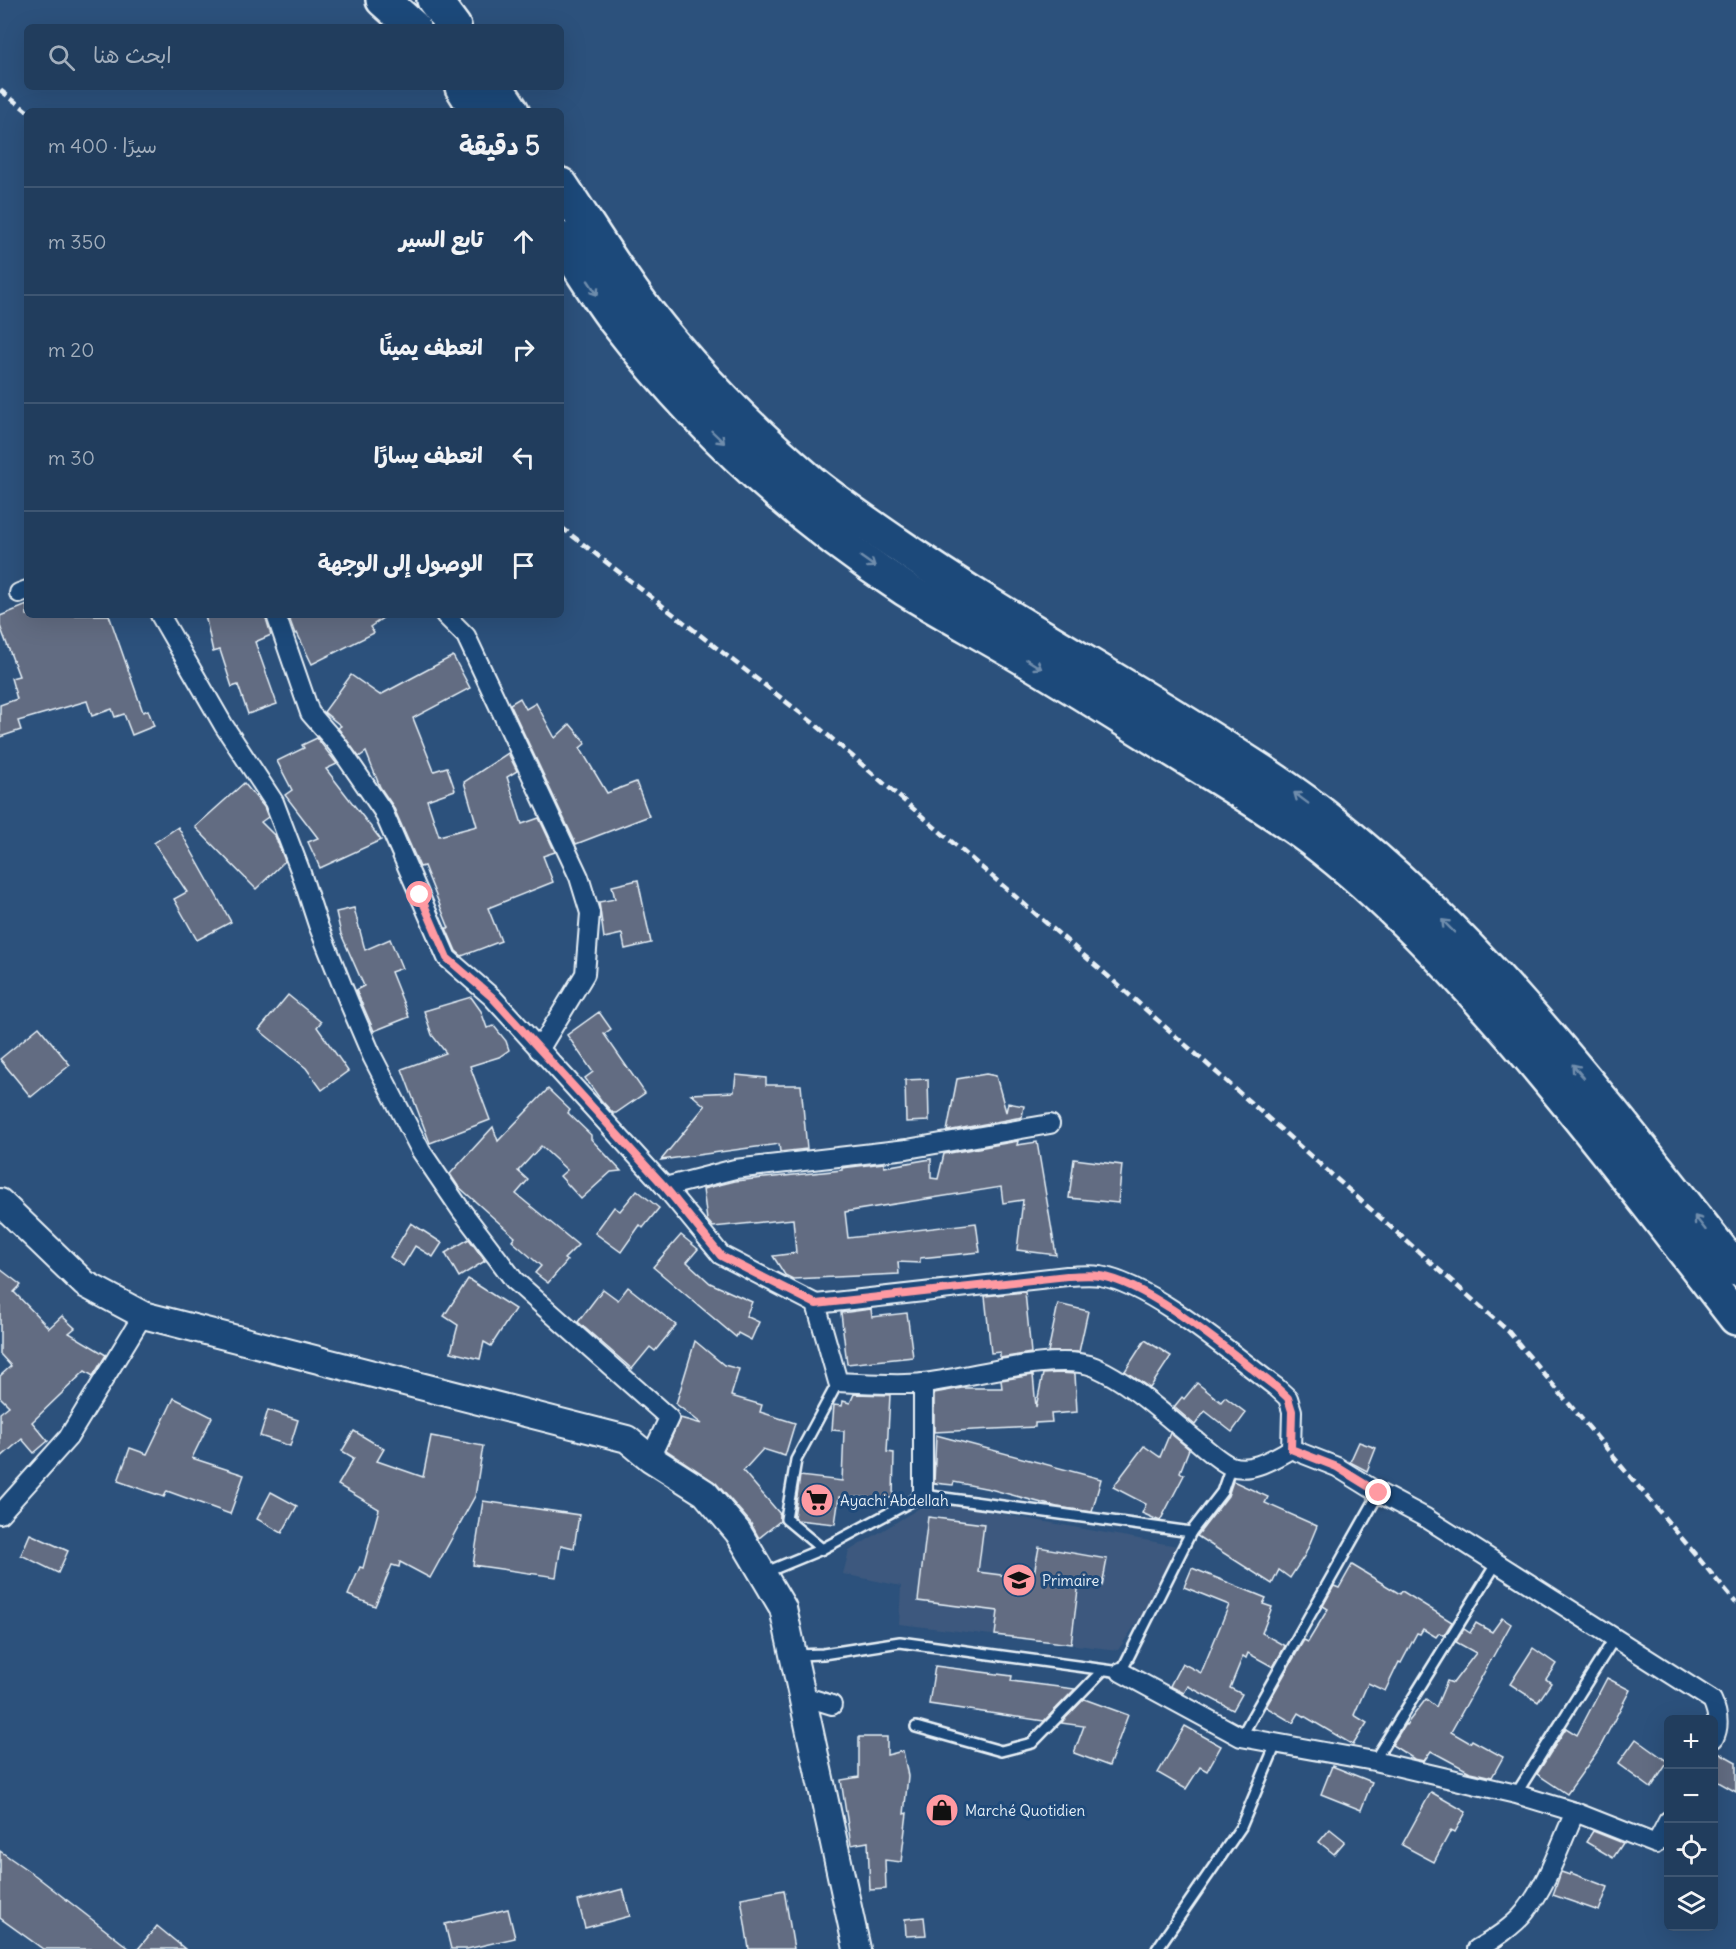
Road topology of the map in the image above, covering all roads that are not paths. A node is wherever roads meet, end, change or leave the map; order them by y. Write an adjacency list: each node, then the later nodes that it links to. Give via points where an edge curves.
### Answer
1 (384, 0): 4 (highway)
2 (394, 0): 5 (highway)
3 (434, 0): 6 (highway)
4 (412, 24)
5 (413, 24)
6 (452, 24)
7 (464, 90): 9 (highway)
8 (498, 90): 10 (highway)
9 (475, 108)
10 (510, 108)
11 (564, 189): 20 (highway, one-way to 11, via 1597,1094 1491,970 1395,875 1291,790 921,561 814,484 750,425 675,345 634,294)
12 (564, 244): 23 (highway, one-way to 23, via 612,316 684,402 746,465 815,522 903,587 1275,814 1378,895 1441,956 1574,1109)
13 (162, 618): 27 (street, via 224,726 274,802 348,1000 377,1066 422,1151 514,1280 669,1418)
14 (277, 618): 16 (street, via 310,713 337,744 383,811 447,958 492,997)
15 (448, 618): 16 (street, via 466,636 579,877 590,913 585,974)
16 (540, 1050): 18 (street)
17 (1050, 1124): 18 (street, via 907,1149 735,1169)
18 (665, 1187): 21 (street, via 721,1256)
19 (0, 1202): 22 (main road, via 86,1284)
20 (1736, 1269)
21 (816, 1304): 24 (street); 26 (street, via 1067,1276 1100,1276 1131,1286 1173,1310 1276,1387 1288,1398 1292,1411)
22 (143, 1315): 27 (main road, via 627,1439); 31 (street, via 68,1438)
23 (1736, 1318)
24 (838, 1382): 25 (street); 33 (lane, via 796,1460 786,1519)
25 (922, 1383): 28 (street, via 1052,1362 1093,1366 1119,1379); 30 (street)
26 (1291, 1449): 28 (street, via 1268,1462); 29 (street, via 1337,1467)
27 (650, 1458): 35 (main road, via 705,1493 738,1532)
28 (1231, 1466): 32 (lane, via 1222,1492)
29 (1379, 1493): 34 (street, via 1426,1518); 44 (lane)
30 (923, 1495): 32 (lane); 33 (lane)
31 (0, 1514)
32 (1191, 1532): 39 (lane)
33 (822, 1550): 35 (lane)
34 (1496, 1564): 36 (street); 46 (lane)
35 (762, 1574): 37 (main road, via 783,1608)
36 (1614, 1639): 42 (street, via 1713,1700); 47 (lane)
37 (794, 1655): 38 (lane, via 900,1642); 40 (main road)
38 (1103, 1670): 39 (lane); 43 (lane, via 1032,1743 1001,1751)
39 (1121, 1672): 44 (street)
40 (802, 1696): 41 (street); 50 (main road)
41 (832, 1705)
42 (1717, 1715)
43 (916, 1727)
44 (1241, 1737): 45 (street)
45 (1276, 1744): 46 (street); 51 (lane, via 1240,1827)
46 (1374, 1761): 47 (street)
47 (1516, 1794): 48 (street)
48 (1575, 1812): 49 (street, via 1656,1844); 52 (street, via 1547,1875 1524,1913)
49 (1667, 1823)
50 (857, 1949)
51 (1156, 1949)
52 (1477, 1949)

